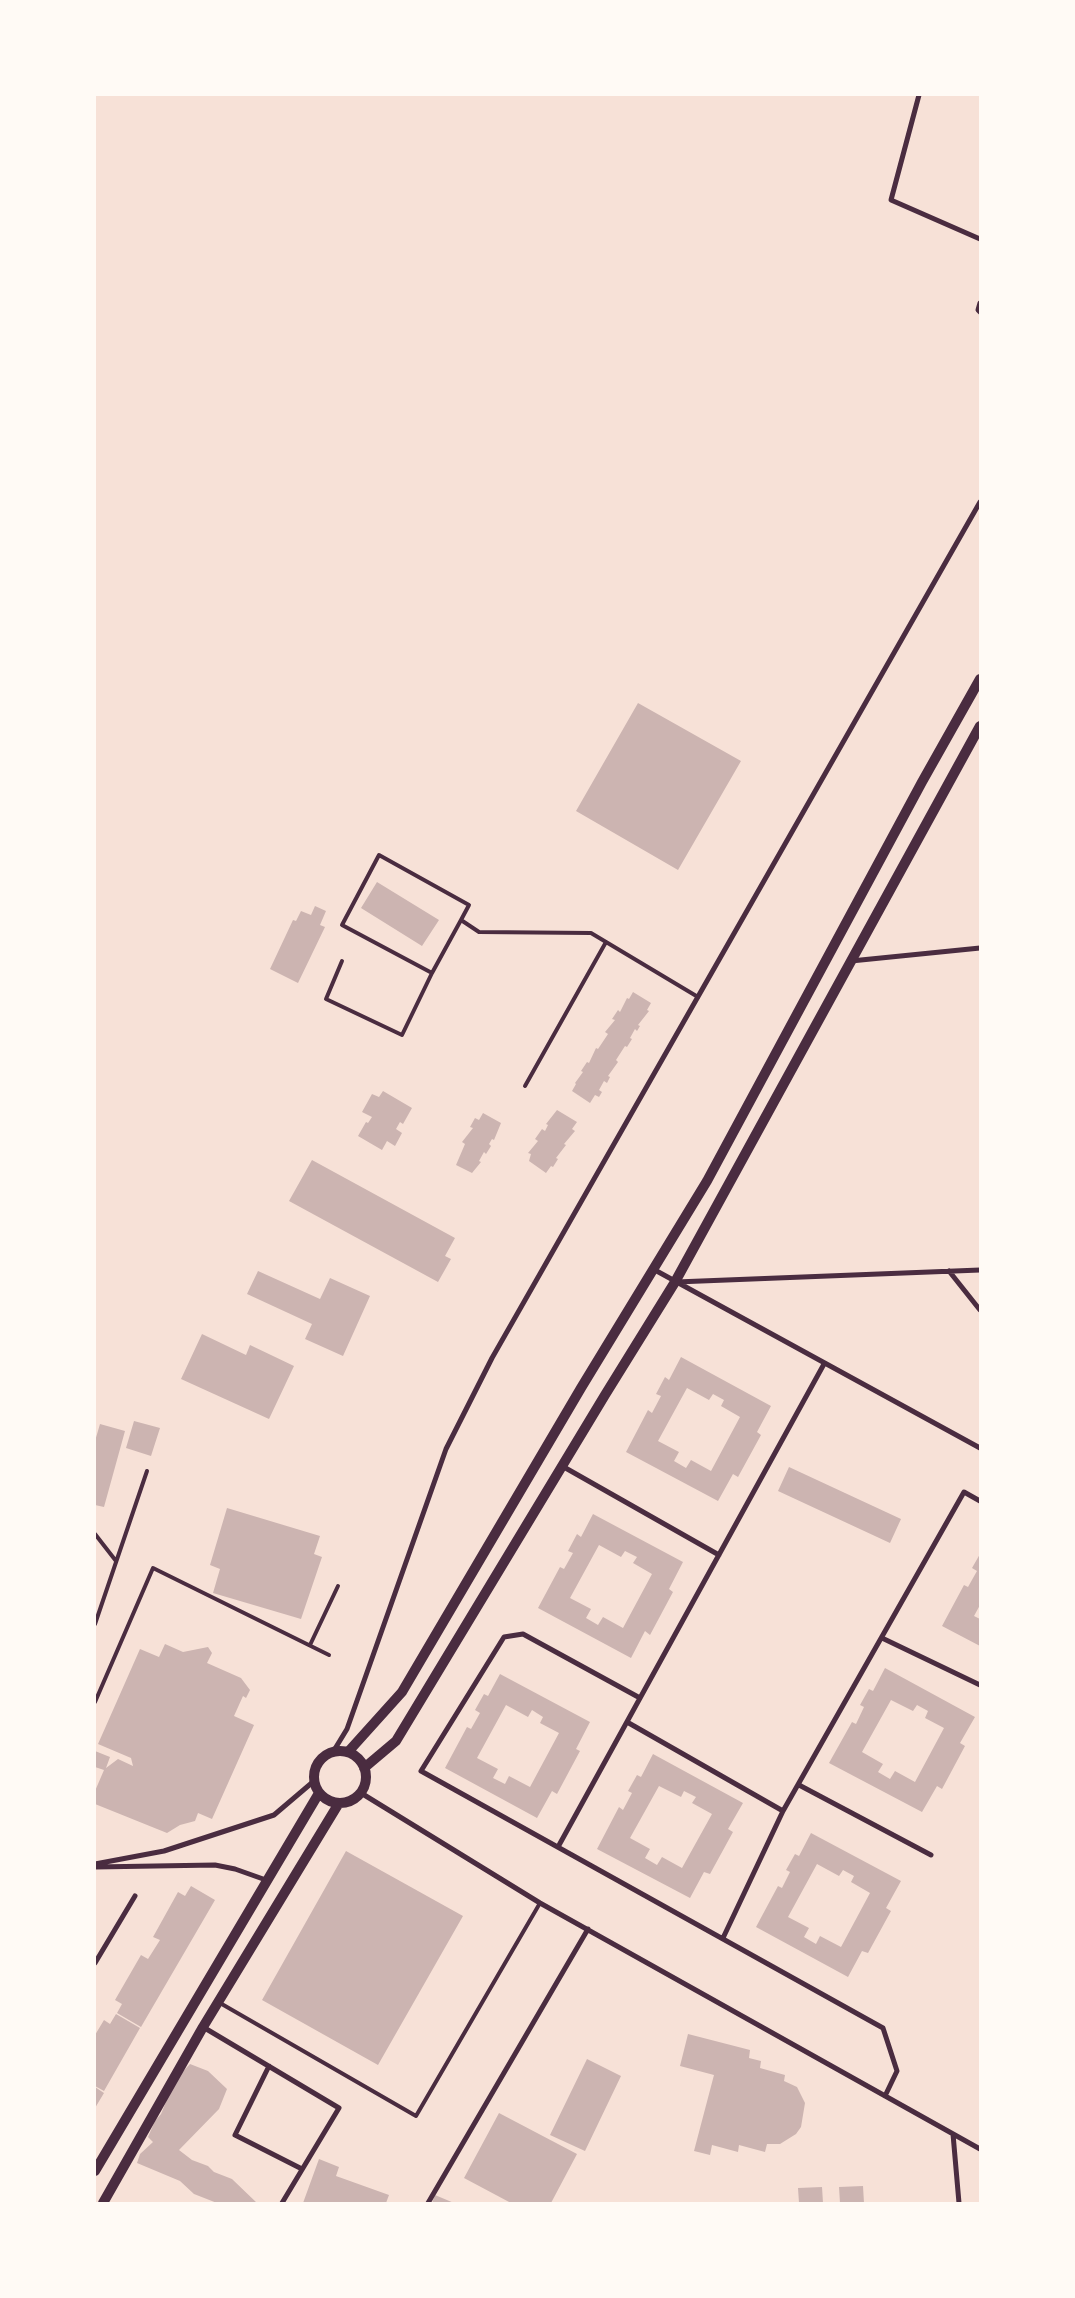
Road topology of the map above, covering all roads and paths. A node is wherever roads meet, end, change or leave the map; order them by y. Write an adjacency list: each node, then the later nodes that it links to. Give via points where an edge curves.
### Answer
1 (919, 95): 2 (street, via 891,200)
2 (980, 239)
3 (980, 303): 4 (street)
4 (980, 312)
5 (980, 502): 14 (street)
6 (980, 679): 16 (main road, via 707,1180)
7 (980, 726): 12 (main road)
8 (461, 920): 9 (lane, via 479,932 591,933); 13 (lane); 13 (lane, via 470,905 378,855 342,925)
9 (606, 942): 14 (lane); 15 (lane)
10 (980, 948): 12 (street)
11 (342, 961): 13 (lane, via 326,999 402,1035)
12 (850, 961): 19 (main road)
13 (432, 972)
14 (698, 997): 38 (street, via 492,1358 446,1449 347,1729)
15 (524, 1086)
16 (653, 1269): 19 (street); 39 (main road, via 402,1692)
17 (980, 1270): 18 (street)
18 (949, 1271): 19 (street); 20 (street)
19 (675, 1282): 21 (street); 23 (main road)
20 (980, 1310)
21 (824, 1364): 22 (street); 27 (street)
22 (980, 1448)
23 (562, 1466): 27 (street); 40 (main road, via 396,1741)
24 (147, 1471): 28 (lane)
25 (980, 1501): 31 (street, via 964,1492)
26 (95, 1534): 28 (lane)
27 (719, 1555): 35 (street)
28 (116, 1561): 30 (lane)
29 (338, 1586): 32 (lane)
30 (95, 1624)
31 (882, 1638): 34 (street); 42 (street)
32 (310, 1645): 33 (lane); 36 (lane, via 153,1568)
33 (329, 1655)
34 (980, 1685)
35 (640, 1698): 37 (street); 47 (street, via 523,1634 504,1636 421,1771)
36 (95, 1702)
37 (627, 1722): 46 (street); 47 (street)
38 (333, 1752): 39 (main road); 41 (main road, via 316,1766)
39 (348, 1752): 40 (main road, via 361,1761)
40 (364, 1768): 44 (main road, via 366,1776)
41 (314, 1781): 43 (main road); 49 (street, via 274,1815 164,1851)
42 (799, 1785): 46 (street); 48 (street)
43 (319, 1793): 45 (main road, via 331,1802); 50 (main road)
44 (361, 1793): 45 (main road); 52 (street)
45 (339, 1803): 56 (main road)
46 (783, 1811): 54 (street)
47 (558, 1847): 54 (street)
48 (931, 1855)
49 (95, 1866): 50 (street, via 215,1864)
50 (266, 1880): 63 (main road)
51 (135, 1896): 55 (street)
52 (540, 1903): 53 (street); 56 (lane, via 416,2116)
53 (588, 1929): 59 (street); 66 (street)
54 (723, 1938): 59 (street, via 883,2028 897,2071)
55 (95, 1962)
56 (218, 2002): 57 (main road)
57 (203, 2027): 58 (street); 64 (main road)
58 (269, 2066): 62 (street, via 235,2135); 62 (street, via 339,2108)
59 (886, 2096): 60 (street)
60 (954, 2134): 61 (street); 67 (street)
61 (980, 2149)
62 (302, 2169): 65 (street)
63 (95, 2171)
64 (103, 2203)
65 (282, 2203)
66 (428, 2203)
67 (959, 2203)

